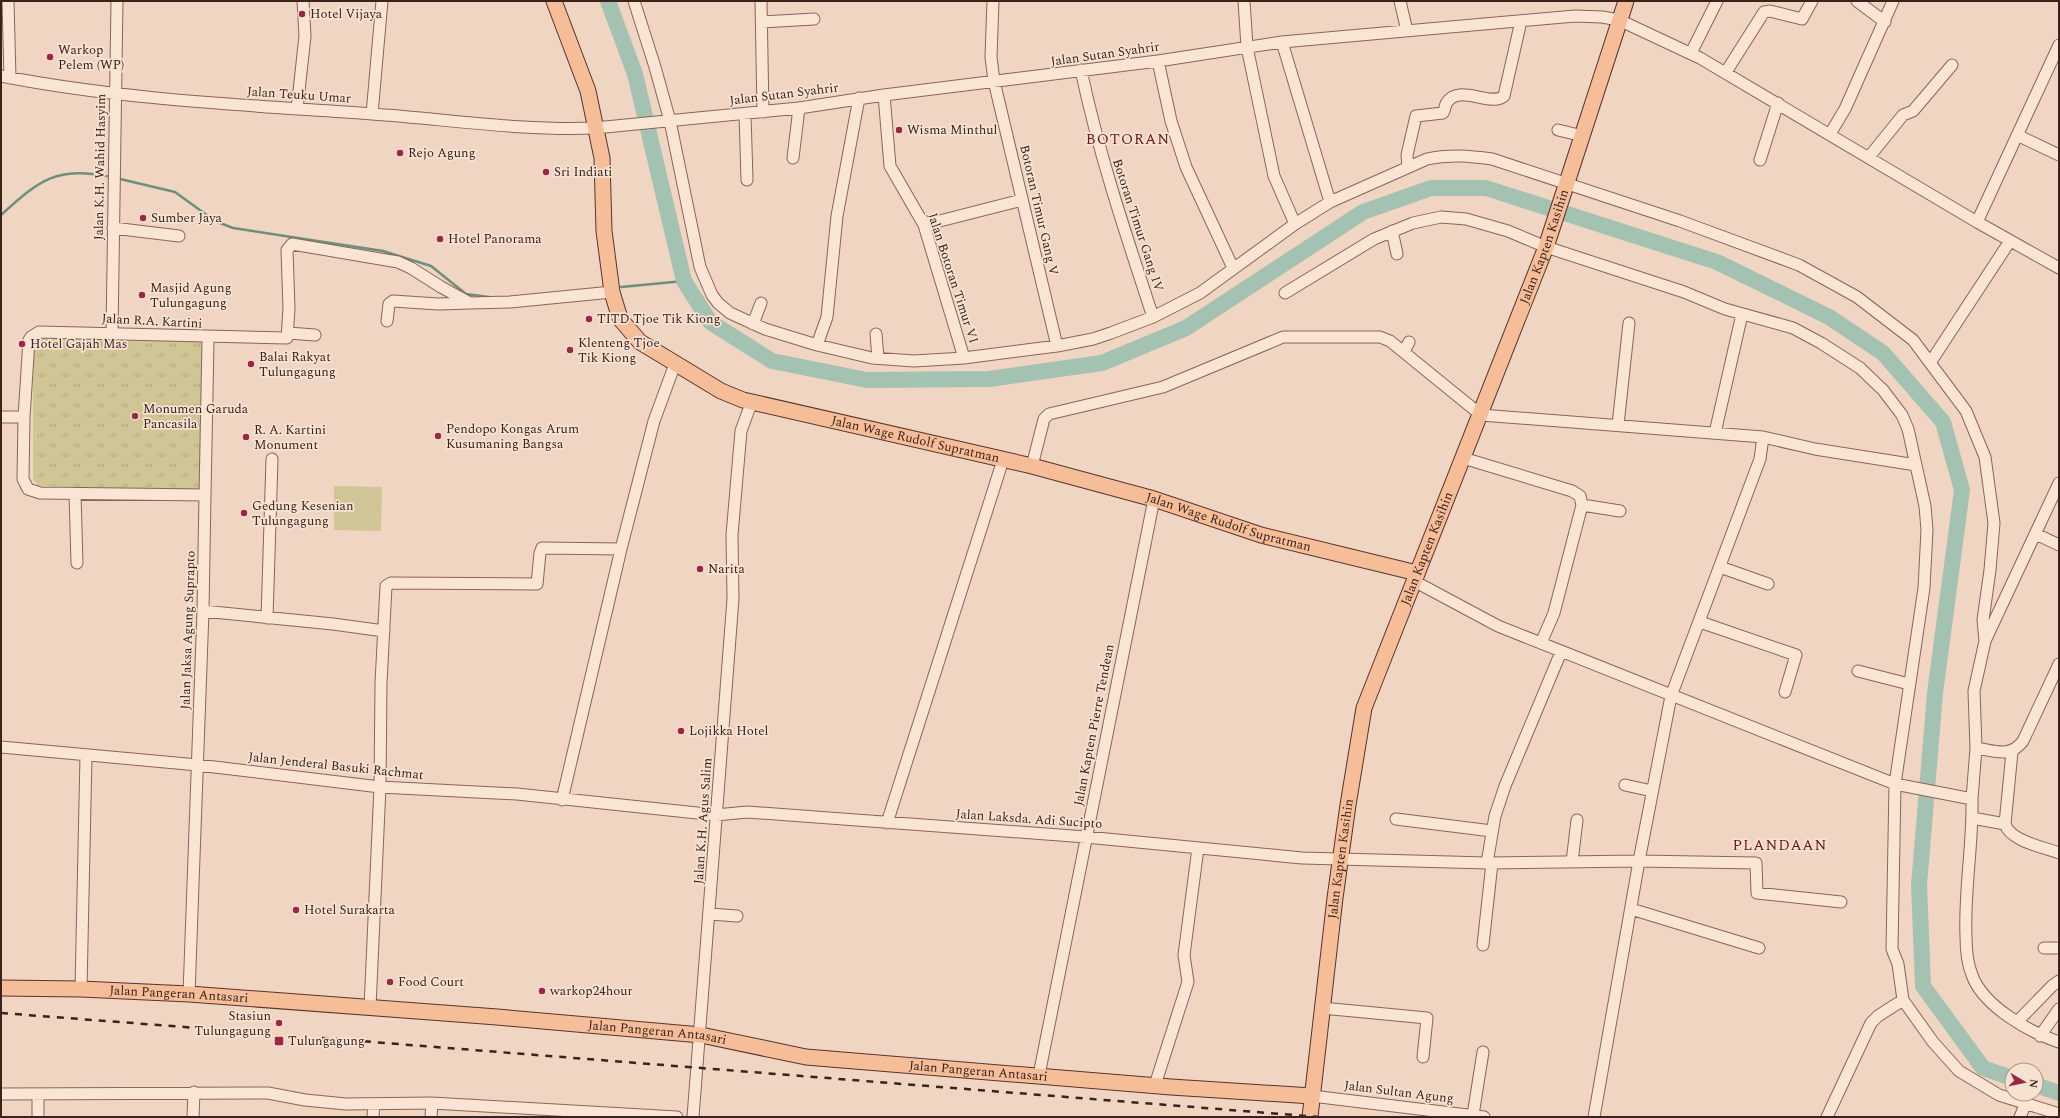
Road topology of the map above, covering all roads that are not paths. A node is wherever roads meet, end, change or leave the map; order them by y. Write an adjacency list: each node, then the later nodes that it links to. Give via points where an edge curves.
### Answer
1 (8, 1): 30 (street)
2 (117, 1): 32 (street, Jalan K.H. Wahid Hasyim)
3 (303, 1): 37 (street, via 305,36)
4 (382, 1): 39 (street)
5 (554, 1): 42 (main road, Jalan Wage Rudolf Supratman, via 588,91)
6 (634, 1): 41 (street, via 655,67)
7 (762, 1): 19 (street)
8 (993, 1): 31 (street, Botoran Timur Gang V, via 991,57)
9 (1244, 1): 24 (street)
10 (1400, 1): 21 (street)
11 (1626, 1): 17 (main road, Jalan Kapten Kasihin)
12 (1717, 1): 25 (street)
13 (1812, 1): 29 (street, via 1802,19 1774,11 1764,12)
14 (1857, 1): 20 (street)
15 (1893, 1): 20 (street)
16 (814, 19): 19 (street)
17 (1619, 20): 18 (street, Jalan Sutan Syahrir, via 1575,16); 25 (street, Jalan Sutan Syahrir); 46 (main road, Jalan Kapten Kasihin)
18 (1521, 21): 21 (street, Jalan Sutan Syahrir); 51 (street, via 1504,96 1495,100 1470,94 1453,97 1446,104 1444,113 1416,116 1408,153)
19 (762, 22): 38 (street)
20 (1885, 22): 44 (street, via 1845,109)
21 (1407, 31): 22 (street, Jalan Sutan Syahrir)
22 (1282, 42): 24 (street, Jalan Sutan Syahrir); 55 (street)
23 (2059, 45): 45 (street)
24 (1247, 47): 26 (street, Jalan Sutan Syahrir); 57 (street, via 1274,176)
25 (1691, 53): 29 (street, Jalan Sutan Syahrir)
26 (1158, 61): 28 (street, Jalan Sutan Syahrir); 65 (street, via 1170,121 1186,167)
27 (1952, 66): 48 (street, via 1913,111 1903,115)
28 (1081, 70): 31 (street, Jalan Sutan Syahrir); 72 (street, Botoran Timur Gang IV, via 1111,187)
29 (1726, 72): 35 (street, Jalan Sutan Syahrir)
30 (6, 77): 32 (street, Jalan Teuku Umar)
31 (994, 81): 33 (street, Jalan Sutan Syahrir); 54 (street, Botoran Timur Gang V)
32 (116, 94): 37 (street, Jalan Teuku Umar); 59 (street, Jalan K.H. Wahid Hasyim)
33 (884, 95): 34 (street, Jalan Sutan Syahrir); 58 (street, Jalan Botoran Timur VI, via 890,166)
34 (859, 98): 36 (street, Jalan Sutan Syahrir); 82 (street, via 837,216 827,317)
35 (1778, 103): 44 (street, Jalan Sutan Syahrir); 50 (street)
36 (799, 108): 38 (street, Jalan Sutan Syahrir); 49 (street)
37 (297, 109): 39 (street, Jalan Teuku Umar)
38 (763, 112): 40 (street, Jalan Sutan Syahrir)
39 (372, 114): 42 (street, Jalan Teuku Umar, via 561,130)
40 (745, 114): 41 (street, Jalan Sutan Syahrir); 52 (street)
41 (668, 121): 42 (street, Jalan Sutan Syahrir); 75 (street, via 706,284 724,309)
42 (595, 128): 67 (main road, Jalan Wage Rudolf Supratman, via 602,158 604,231)
43 (1558, 130): 46 (street)
44 (1830, 134): 48 (street, Jalan Sutan Syahrir)
45 (2017, 135): 47 (street); 56 (street)
46 (1583, 136): 53 (main road, Jalan Kapten Kasihin)
47 (2059, 155)
48 (1869, 157): 56 (street, Jalan Sutan Syahrir)
49 (793, 158)
50 (1760, 160)
51 (1408, 167): 53 (street, via 1427,159 1462,155 1492,159); 55 (street)
52 (746, 180)
53 (1566, 188): 63 (main road, Jalan Kapten Kasihin); 87 (street, via 1700,228 1799,265 1857,297 1913,340)
54 (1022, 200): 58 (street); 83 (street, Botoran Timur Gang V)
55 (1330, 202): 57 (street)
56 (1977, 222): 62 (street, Jalan Sutan Syahrir)
57 (1295, 224): 65 (street)
58 (924, 225): 86 (street, Jalan Botoran Timur VI)
59 (113, 228): 61 (street); 76 (street, Jalan K.H. Wahid Hasyim)
60 (1392, 232): 63 (street, via 1413,223 1441,217 1466,219); 64 (street); 68 (street, via 1352,251)
61 (179, 236)
62 (2010, 241): 66 (street, Jalan Sutan Syahrir); 87 (street)
63 (1547, 245): 71 (street); 90 (main road, Jalan Kapten Kasihin)
64 (1397, 254)
65 (1233, 268): 72 (street, via 1200,292)
66 (2059, 268)
67 (612, 292): 69 (street, via 510,302); 88 (main road, Jalan Wage Rudolf Supratman, via 621,320 633,334 640,342)
68 (1285, 294)
69 (470, 303): 73 (street, via 393,301 389,304); 77 (street, via 398,262 292,244 287,250)
70 (761, 303): 75 (street)
71 (1742, 314): 94 (street); 99 (street, via 1793,328 1860,368 1884,390 1902,415 1908,429)
72 (1153, 317): 83 (street, via 1093,339)
73 (387, 321)
74 (1629, 322): 93 (street)
75 (753, 324): 82 (street)
76 (112, 333): 80 (street, Jalan R.A. Kartini); 91 (street, Jalan R.A. Kartini, via 39,332 31,337)
77 (288, 333): 79 (street); 80 (street, via 286,339)
78 (876, 334): 85 (street)
79 (315, 335)
80 (206, 336): 103 (street, Jalan R.A. Kartini, via 208,341)
81 (1409, 342): 84 (street)
82 (817, 345): 85 (street)
83 (1057, 346): 86 (street)
84 (1404, 352): 90 (street); 100 (street, via 1390,340 1380,337 1283,337 1163,387 1049,414 1044,419)
85 (878, 358): 86 (street, via 914,361)
86 (964, 358)
87 (1930, 363): 118 (street, via 1966,411 1985,457 1994,523 1983,620)
88 (675, 364): 89 (main road, Jalan Wage Rudolf Supratman, via 727,394); 109 (street, via 654,421)
89 (755, 402): 98 (main road, Jalan Wage Rudolf Supratman); 137 (street, Jalan K.H. Agus Salim, via 741,431 732,535 733,599)
90 (1481, 415): 93 (street); 96 (main road, Jalan Kapten Kasihin)
91 (24, 416): 92 (street); 102 (street, Jalan R.A. Kartini, via 25,485 33,492)
92 (1, 417)
93 (1618, 425): 94 (street)
94 (1715, 433): 95 (street)
95 (1763, 437): 99 (street, via 1815,449); 111 (street, via 1760,459)
96 (1463, 458): 105 (street, via 1572,491 1580,496); 112 (main road, Jalan Kapten Kasihin)
97 (272, 459): 115 (street)
98 (1003, 460): 100 (main road, Jalan Wage Rudolf Supratman); 141 (street)
99 (1916, 465): 123 (street, via 1925,506 1927,530 1924,588)
100 (1032, 466): 104 (main road, Jalan Wage Rudolf Supratman)
101 (2059, 483): 107 (street)
102 (75, 494): 103 (street, Jalan R.A. Kartini); 110 (street)
103 (205, 495): 114 (street, Jalan Jaksa Agung Suprapto)
104 (1154, 499): 112 (main road, Jalan Wage Rudolf Supratman, via 1255,533); 144 (street, Jalan Kapten Pierre Tendean)
105 (1582, 505): 106 (street); 119 (street, via 1554,613)
106 (1620, 511)
107 (2036, 534): 108 (street); 118 (street)
108 (2059, 545)
109 (621, 549): 117 (street, via 542,548 538,584 389,583 386,588); 136 (street)
110 (77, 563)
111 (1720, 567): 113 (street); 116 (street)
112 (1416, 577): 119 (street, via 1498,626); 147 (main road, Jalan Kapten Kasihin, via 1364,708)
113 (1768, 584)
114 (203, 611): 115 (street); 130 (street, Jalan Jaksa Agung Suprapto)
115 (267, 618): 117 (street)
116 (1700, 622): 124 (street, via 1796,656); 125 (street)
117 (384, 631): 133 (street)
118 (1985, 641): 127 (street, via 1974,691)
119 (1541, 642): 120 (street)
120 (1561, 652): 125 (street); 143 (street, via 1515,757)
121 (2058, 666): 128 (street, via 2023,741)
122 (1858, 671): 123 (street)
123 (1909, 684): 131 (street)
124 (1785, 692)
125 (1671, 696): 131 (street); 134 (street)
126 (1, 747): 129 (street, Jalan Jenderal Basuki Rachmat)
127 (1976, 748): 128 (street); 135 (street)
128 (2012, 752): 142 (street)
129 (86, 755): 130 (street, Jalan Jenderal Basuki Rachmat); 161 (street)
130 (198, 765): 133 (street, Jalan Jenderal Basuki Rachmat); 162 (street, Jalan Jaksa Agung Suprapto)
131 (1895, 784): 135 (street); 163 (street, via 1892,949 1898,964)
132 (1625, 785): 134 (street)
133 (380, 787): 136 (street, Jalan Jenderal Basuki Rachmat, via 517,794); 164 (street)
134 (1652, 791): 148 (street)
135 (1972, 799): 138 (street)
136 (562, 800): 137 (street, Jalan Jenderal Basuki Rachmat)
137 (716, 815): 141 (street, Jalan Laksda. Adi Sucipto, via 747,812); 153 (street, Jalan K.H. Agus Salim)
138 (1972, 818): 142 (street); 167 (street, via 1965,920 1967,957 1978,989)
139 (1396, 819): 143 (street)
140 (1577, 820): 149 (street)
141 (887, 823): 144 (street, Jalan Laksda. Adi Sucipto)
142 (2005, 824): 146 (street, via 2009,833 2015,837)
143 (1492, 831): 150 (street)
144 (1086, 837): 145 (street, Jalan Laksda. Adi Sucipto); 173 (street, Jalan Kapten Pierre Tendean)
145 (1198, 848): 147 (street, Jalan Laksda. Adi Sucipto, via 1302,858); 174 (street, via 1184,955 1188,982)
146 (2059, 853)
147 (1340, 858): 150 (street, Jalan Laksda. Adi Sucipto); 165 (main road, Jalan Kapten Kasihin)
148 (1639, 861): 149 (street, Jalan Laksda. Adi Sucipto); 151 (street, Jalan Laksda. Adi Sucipto, via 1756,863 1757,893); 152 (street)
149 (1572, 862): 150 (street, Jalan Laksda. Adi Sucipto)
150 (1489, 863): 155 (street)
151 (1841, 902)
152 (1631, 909): 156 (street); 191 (street)
153 (710, 914): 154 (street); 168 (street, Jalan K.H. Agus Salim)
154 (737, 916)
155 (1483, 945)
156 (1758, 948)
157 (2044, 948): 158 (street)
158 (2059, 948)
159 (2059, 981): 167 (street)
160 (1, 988): 161 (main road, Jalan Pangeran Antasari)
161 (81, 989): 162 (main road, Jalan Pangeran Antasari)
162 (189, 994): 164 (main road, Jalan Pangeran Antasari)
163 (1903, 1000): 181 (street, via 1933,1042 1959,1071 2000,1095); 192 (street, via 1871,1023)
164 (370, 1008): 168 (main road, Jalan Pangeran Antasari)
165 (1322, 1008): 172 (street, via 1427,1018); 178 (main road, Jalan Kapten Kasihin)
166 (2059, 1009): 169 (street)
167 (2017, 1022): 169 (street)
168 (701, 1036): 173 (main road, Jalan Pangeran Antasari, via 806,1057); 189 (street, Jalan K.H. Agus Salim)
169 (2040, 1036): 170 (street)
170 (2059, 1042)
171 (1483, 1052): 183 (street)
172 (1423, 1057)
173 (1039, 1075): 174 (main road, Jalan Pangeran Antasari)
174 (1155, 1085): 178 (main road, Jalan Pangeran Antasari)
175 (194, 1092): 177 (street); 180 (street, via 268,1093 304,1100); 185 (street)
176 (1, 1094): 177 (street)
177 (38, 1094): 184 (street)
178 (1312, 1096): 183 (street, Jalan Sultan Agung); 190 (main road, Jalan Kapten Kasihin)
179 (432, 1103): 180 (street); 187 (street); 188 (street)
180 (374, 1104): 186 (street)
181 (2025, 1104): 182 (street); 193 (street)
182 (2059, 1114)
183 (1478, 1116)
184 (38, 1117)
185 (193, 1117)
186 (373, 1117)
187 (431, 1117)
188 (677, 1117)
189 (693, 1117)
190 (1310, 1117)
191 (1594, 1117)
192 (1826, 1117)
193 (2020, 1117)

